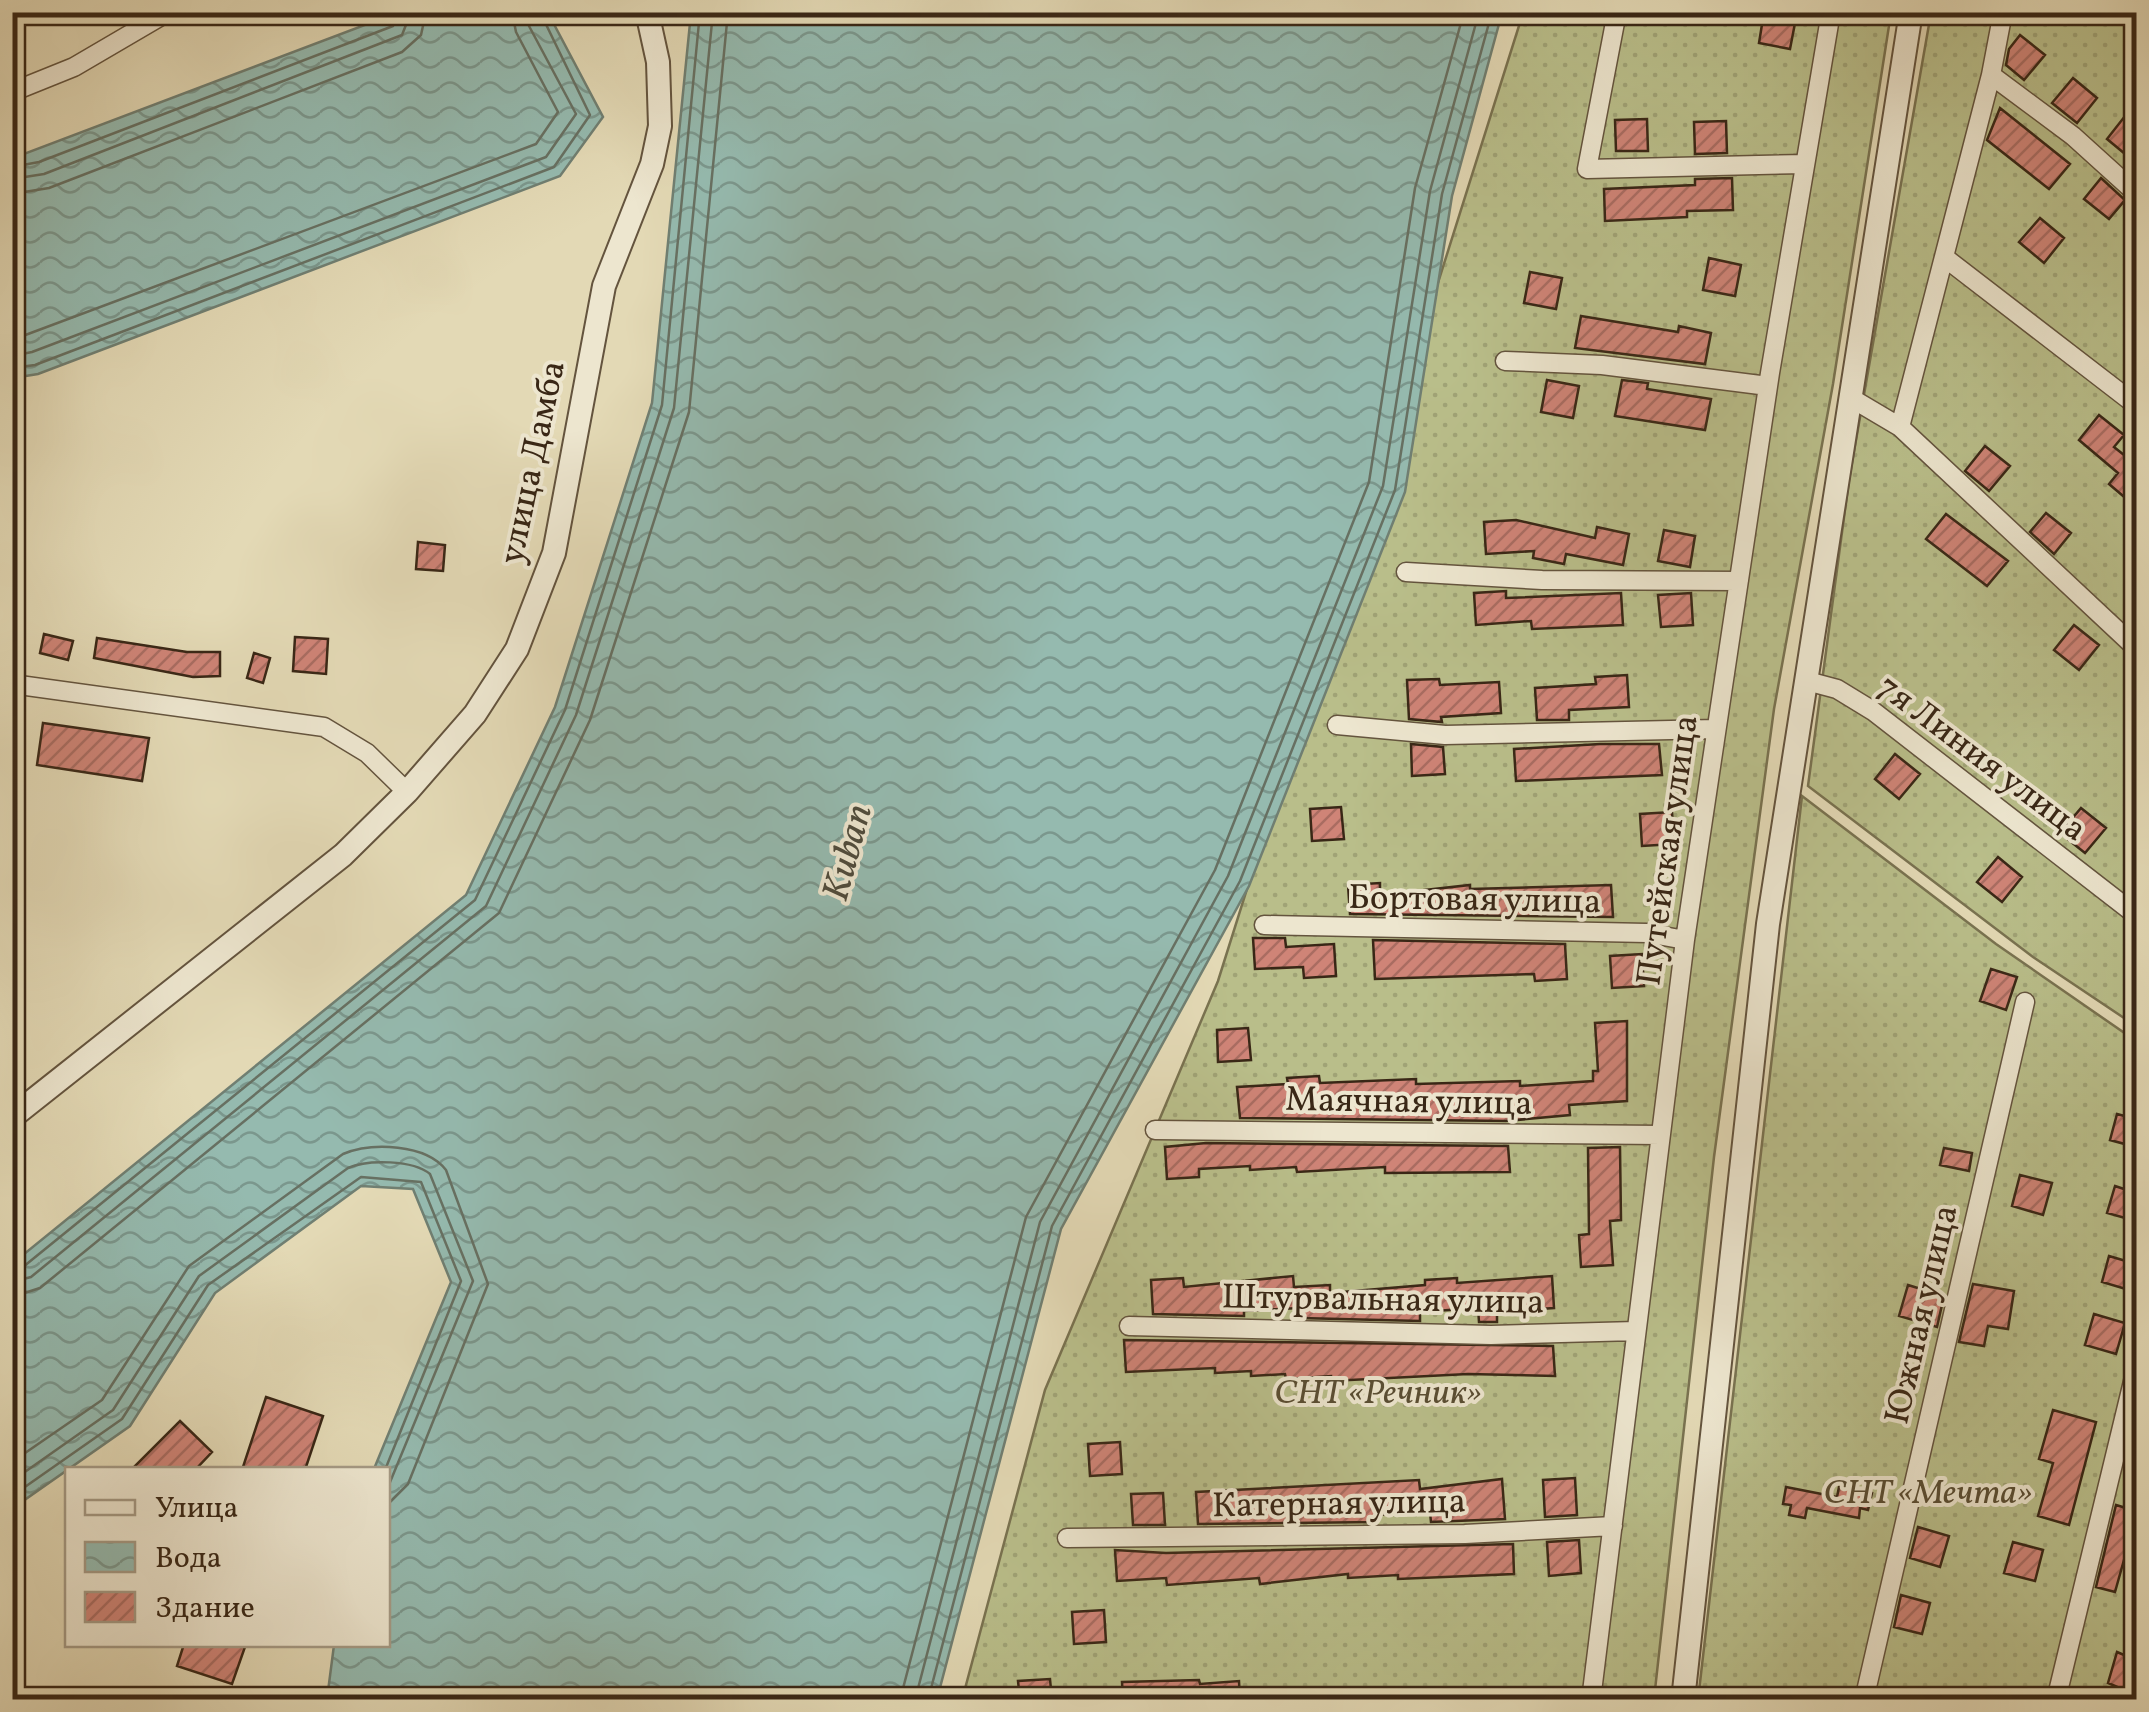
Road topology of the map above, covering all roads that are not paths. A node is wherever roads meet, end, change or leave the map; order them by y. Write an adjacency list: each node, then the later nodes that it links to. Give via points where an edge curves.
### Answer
1 (168, 12): 8 (street, via 74,66)
2 (647, 12): 24 (street, улица Дамба, via 658,62 660,126 652,164 604,286 554,553 517,649 475,714)
3 (1617, 12): 9 (street, via 1587,169)
4 (1830, 12): 9 (street, Путейская улица)
5 (1911, 12): 14 (street)
6 (2002, 12): 7 (street)
7 (1991, 75): 10 (street); 11 (street)
8 (12, 92)
9 (1805, 164): 13 (street, Путейская улица)
10 (2136, 193)
11 (1944, 257): 15 (street); 16 (street)
12 (1505, 361): 13 (street)
13 (1768, 386): 18 (street, Путейская улица)
14 (1851, 398): 16 (street); 20 (street)
15 (2136, 405)
16 (1900, 426): 19 (street)
17 (1406, 572): 18 (street)
18 (1738, 581): 23 (street, Путейская улица)
19 (2136, 648)
20 (1807, 680): 25 (street, 7я Линия улица, via 1873,711); 38 (street, via 1768,924)
21 (12, 684): 24 (street, via 324,727 367,753)
22 (1338, 724): 23 (street, via 1445,735)
23 (1716, 729): 27 (street, Путейская улица)
24 (407, 792): 29 (street, улица Дамба, via 344,854)
25 (2136, 915)
26 (1264, 925): 27 (street, Бортовая улица, via 1646,933)
27 (1684, 940): 31 (street, Путейская улица)
28 (2025, 1002): 39 (street, Южная улица)
29 (12, 1116)
30 (1155, 1130): 31 (street, Маячная улица)
31 (1661, 1135): 33 (street, Путейская улица)
32 (1129, 1326): 33 (street, Штурвальная улица)
33 (1636, 1332): 35 (street, Путейская улица)
34 (2136, 1369): 40 (street)
35 (1613, 1526): 36 (street, Катерная улица); 37 (street, Путейская улица)
36 (1067, 1538)
37 (1592, 1700)
38 (1682, 1700)
39 (1864, 1700)
40 (2056, 1700)

